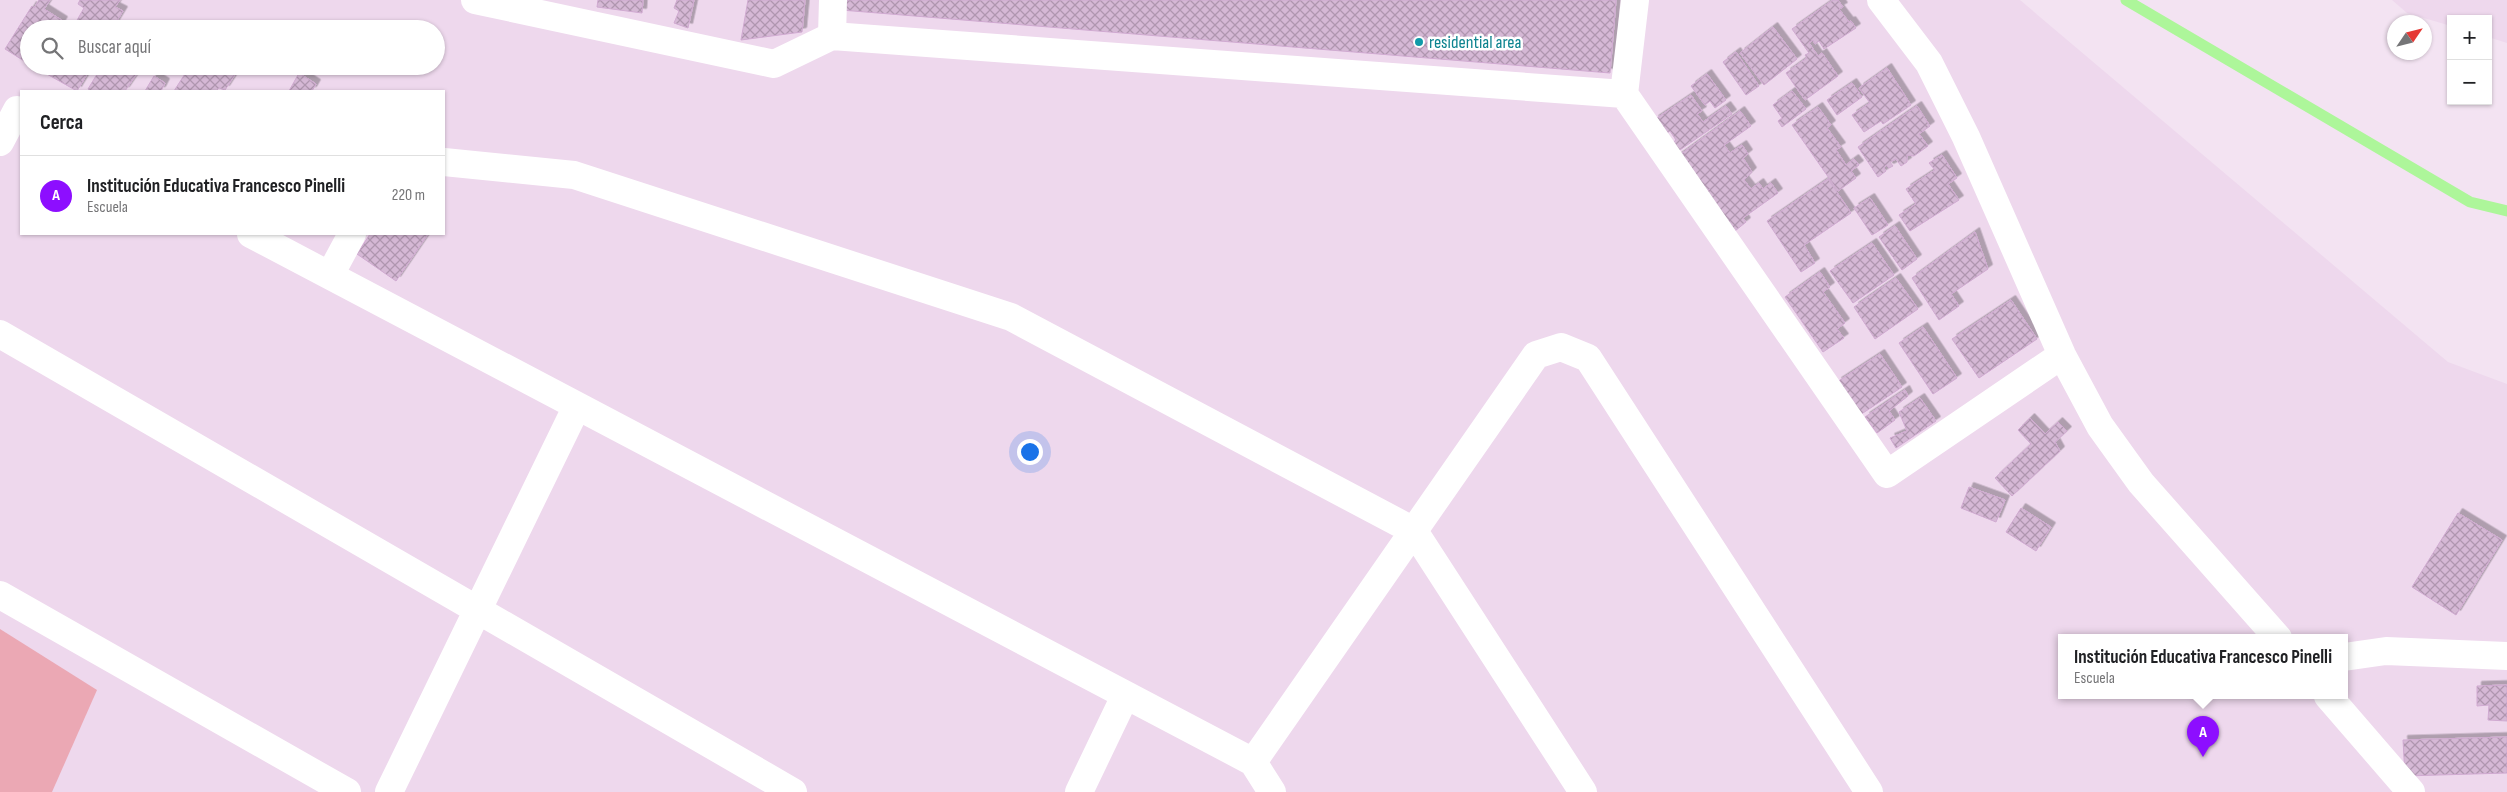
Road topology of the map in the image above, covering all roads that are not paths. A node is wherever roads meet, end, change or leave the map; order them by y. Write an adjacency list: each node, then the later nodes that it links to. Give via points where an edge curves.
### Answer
1 (474, 0): 5 (street)
2 (833, 0): 6 (street)
3 (1635, 0): 7 (street)
4 (1881, 0): 15 (street, via 1929,63 1966,137)
5 (578, 11): 6 (street, via 774,64)
6 (832, 36): 7 (street)
7 (1624, 94): 15 (street, via 1887,474)
8 (13, 107): 9 (street)
9 (0, 142)
10 (445, 162): 17 (street, via 574,175 1011,317)
11 (253, 235): 13 (street)
12 (351, 235): 13 (street)
13 (330, 275): 16 (street)
14 (0, 334): 19 (street)
15 (2062, 355): 20 (street, via 2100,426 2142,483)
16 (576, 406): 19 (street); 23 (street)
17 (1414, 531): 25 (street); 31 (street); 32 (street, via 1536,355 1561,347 1588,358)
18 (0, 595): 26 (street)
19 (477, 609): 27 (street); 28 (street)
20 (2274, 634)
21 (2348, 656): 22 (street, via 2386,651)
22 (2507, 656)
23 (1125, 696): 25 (street); 29 (street)
24 (2331, 699): 33 (street)
25 (1252, 762): 30 (street)
26 (347, 792)
27 (389, 792)
28 (793, 792)
29 (1079, 792)
30 (1272, 792)
31 (1583, 792)
32 (1868, 792)
33 (2411, 792)

